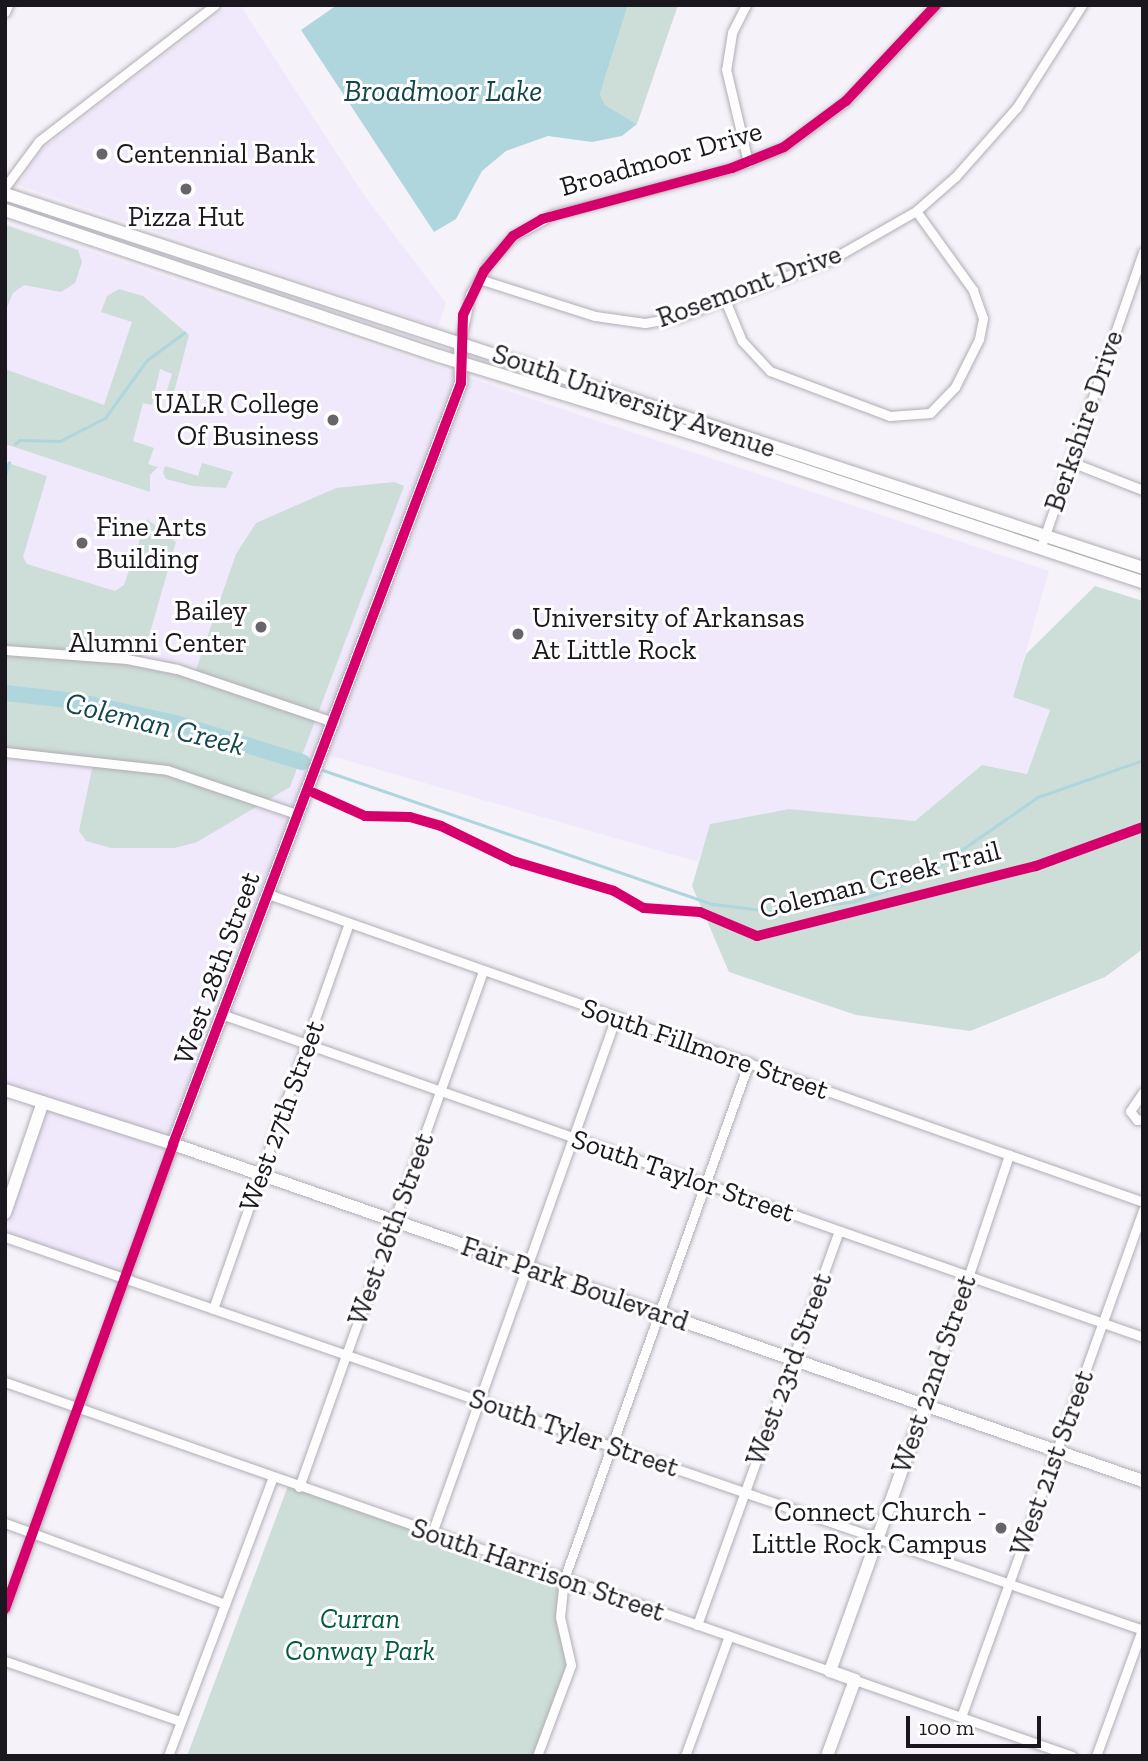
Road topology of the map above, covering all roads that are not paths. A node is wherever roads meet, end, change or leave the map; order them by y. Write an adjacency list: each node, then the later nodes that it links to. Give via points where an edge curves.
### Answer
1 (8, 5): 6 (street)
2 (215, 5): 8 (street, via 39,141)
3 (746, 5): 7 (street, via 732,33 726,69)
4 (936, 5): 7 (street, Broadmoor Drive, via 826,118 783,147)
5 (1083, 5): 11 (street, Rosemont Drive, via 999,130)
6 (5, 12)
7 (748, 162): 13 (street, Broadmoor Drive, via 542,219 508,241)
8 (5, 187)
9 (5, 194): 15 (street, South University Avenue)
10 (5, 210): 16 (street, South University Avenue)
11 (916, 211): 14 (street, Rosemont Drive, via 832,259); 14 (street, via 972,290 983,318 979,339 955,387 930,413 890,416 770,371 742,341)
12 (1143, 252): 17 (street, Berkshire Drive)
13 (480, 279): 14 (street, Rosemont Drive, via 628,323 670,318); 15 (street, Broadmoor Drive, via 465,308)
14 (725, 300)
15 (460, 343): 16 (street, West 28th Street); 19 (street, South University Avenue)
16 (459, 362): 20 (street, South University Avenue, via 713,440); 24 (street, West 28th Street, via 462,379)
17 (1071, 462): 18 (street); 19 (street, Berkshire Drive)
18 (1143, 490)
19 (1045, 536): 20 (street, Berkshire Drive); 21 (street, South University Avenue)
20 (1041, 551): 22 (street, South University Avenue)
21 (1143, 568)
22 (1143, 582)
23 (5, 650): 24 (street, via 127,659 177,669)
24 (334, 722): 26 (street, West 28th Street)
25 (5, 752): 26 (street, via 167,770)
26 (296, 814): 27 (street, West 28th Street)
27 (268, 894): 28 (street, South Fillmore Street); 30 (street, West 28th Street)
28 (349, 923): 29 (street, South Fillmore Street); 32 (street, West 27th Street)
29 (483, 971): 31 (street, South Fillmore Street); 35 (street, West 26th Street)
30 (224, 1015): 32 (street, South Taylor Street); 40 (street, West 28th Street)
31 (616, 1017): 33 (street, South Fillmore Street); 39 (street)
32 (307, 1045): 35 (street, South Taylor Street); 42 (street, West 27th Street)
33 (749, 1062): 41 (street, South Fillmore Street); 43 (street)
34 (5, 1090): 37 (street, Fair Park Boulevard)
35 (440, 1091): 39 (street, South Taylor Street); 47 (street, West 26th Street)
36 (1143, 1092): 38 (street, via 1130,1111 1133,1118)
37 (43, 1102): 40 (street, Fair Park Boulevard); 46 (street)
38 (1143, 1119)
39 (573, 1138): 43 (street, South Taylor Street); 50 (street)
40 (173, 1144): 42 (street, Fair Park Boulevard); 52 (street, West 28th Street)
41 (1009, 1156): 44 (street, South Fillmore Street); 51 (street, West 22nd Street)
42 (261, 1174): 47 (street, Fair Park Boulevard); 53 (street, West 27th Street)
43 (706, 1184): 48 (street, South Taylor Street); 54 (street)
44 (1143, 1202)
45 (1143, 1210): 55 (street, West 21st Street)
46 (5, 1213)
47 (394, 1220): 50 (street, Fair Park Boulevard); 57 (street, West 26th Street)
48 (839, 1231): 51 (street, South Taylor Street); 58 (street, West 23rd Street)
49 (5, 1237): 52 (street, South Tyler Street)
50 (526, 1268): 54 (street, Fair Park Boulevard); 60 (street)
51 (968, 1276): 55 (street, South Taylor Street); 61 (street, West 22nd Street)
52 (126, 1279): 53 (street, South Tyler Street); 62 (street, West 28th Street)
53 (213, 1309): 57 (street, South Tyler Street)
54 (661, 1314): 58 (street, Fair Park Boulevard); 63 (street)
55 (1102, 1323): 56 (street, South Taylor Street); 64 (street, West 21st Street)
56 (1143, 1337)
57 (346, 1355): 60 (street, South Tyler Street); 67 (street, West 26th Street)
58 (792, 1359): 61 (street, Fair Park Boulevard); 68 (street, West 23rd Street)
59 (5, 1382): 62 (street, South Harrison Street)
60 (479, 1401): 63 (street, South Tyler Street); 71 (street)
61 (926, 1404): 64 (street, Fair Park Boulevard); 72 (street, West 22nd Street)
62 (79, 1410): 65 (street, South Harrison Street); 70 (street, West 28th Street)
63 (612, 1447): 68 (street, South Tyler Street); 73 (street)
64 (1056, 1451): 66 (street, Fair Park Boulevard); 74 (street, West 21st Street)
65 (273, 1477): 67 (street, South Harrison Street); 75 (street)
66 (1143, 1481)
67 (299, 1487): 71 (street, South Harrison Street)
68 (744, 1492): 72 (street, South Tyler Street); 77 (street, West 23rd Street)
69 (5, 1523): 70 (street)
70 (34, 1533): 75 (street); 76 (street, West 28th Street)
71 (432, 1533): 73 (street, South Harrison Street)
72 (878, 1538): 74 (street, South Tyler Street); 81 (street, West 22nd Street)
73 (564, 1579): 77 (street, South Harrison Street); 86 (street, via 560,1617 571,1665)
74 (1009, 1584): 78 (street, South Tyler Street); 83 (street, West 21st Street)
75 (223, 1603): 84 (street)
76 (5, 1609)
77 (696, 1625): 79 (street, South Harrison Street)
78 (1142, 1629): 90 (street)
79 (729, 1636): 81 (street, South Harrison Street); 87 (street)
80 (5, 1661): 84 (street)
81 (830, 1671): 82 (street, South Harrison Street)
82 (855, 1680): 83 (street, South Harrison Street); 88 (street)
83 (961, 1717): 89 (street, South Harrison Street)
84 (180, 1721): 85 (street)
85 (168, 1756)
86 (537, 1756)
87 (685, 1756)
88 (827, 1756)
89 (1072, 1756)
90 (1096, 1756)

